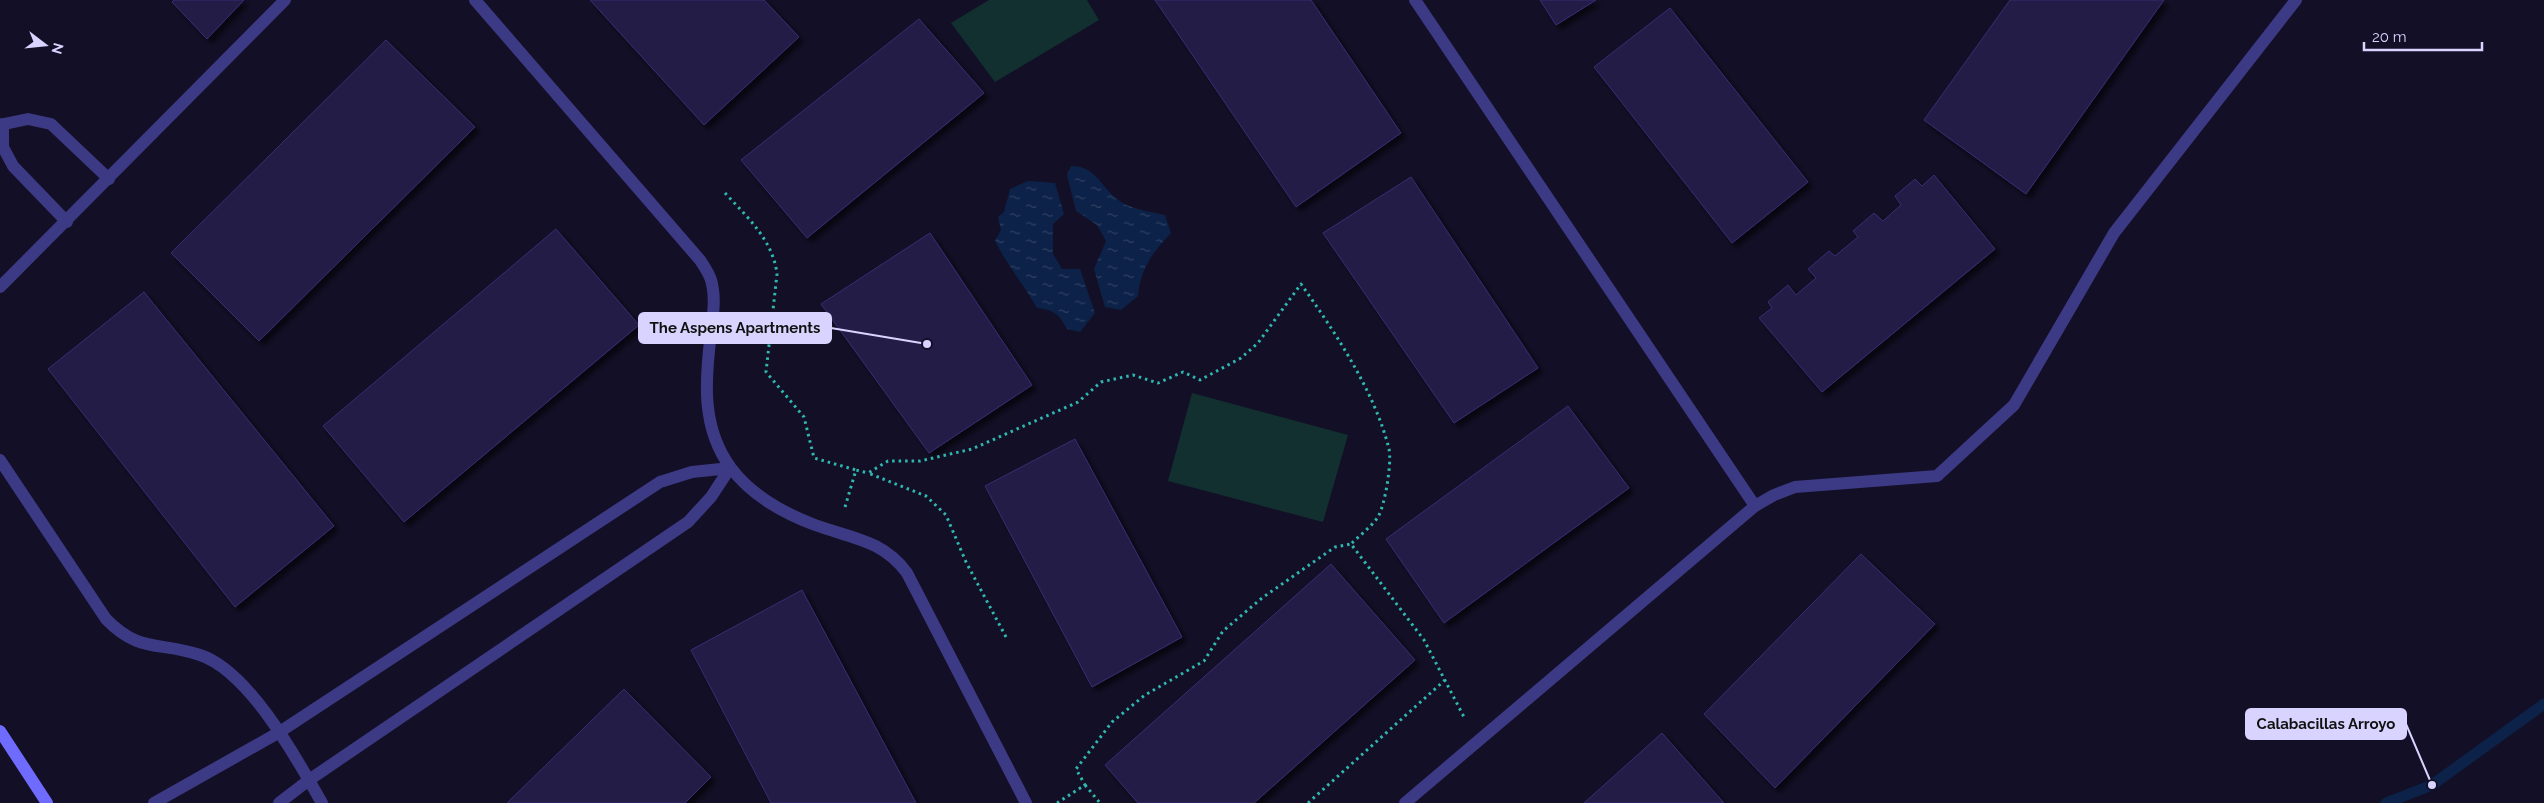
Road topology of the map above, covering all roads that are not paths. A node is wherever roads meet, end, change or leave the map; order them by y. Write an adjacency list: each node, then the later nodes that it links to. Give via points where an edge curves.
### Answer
1 (285, 0): 6 (lane)
2 (474, 0): 10 (lane, via 700,260 711,279 714,300 705,379 707,410 716,442)
3 (1415, 0): 11 (lane)
4 (2296, 0): 11 (lane, via 2114,233 2014,405 1937,476 1795,487)
5 (1, 125): 6 (lane, via 28,119 50,124); 7 (lane, via 4,147 13,166)
6 (108, 179): 7 (lane)
7 (67, 222): 8 (lane)
8 (0, 287)
9 (0, 460): 13 (lane, via 106,619 120,634 138,643 201,655 220,664 249,691)
10 (730, 468): 13 (lane, via 692,472 660,482); 14 (lane, via 711,498 688,522); 19 (lane, via 768,503 788,514 882,548 896,559)
11 (1756, 506): 20 (lane)
12 (0, 731): 15 (main road)
13 (278, 733): 14 (lane); 16 (lane)
14 (309, 780): 17 (lane); 18 (lane)
15 (47, 803)
16 (154, 803)
17 (278, 803)
18 (322, 803)
19 (1026, 803)
20 (1405, 803)

